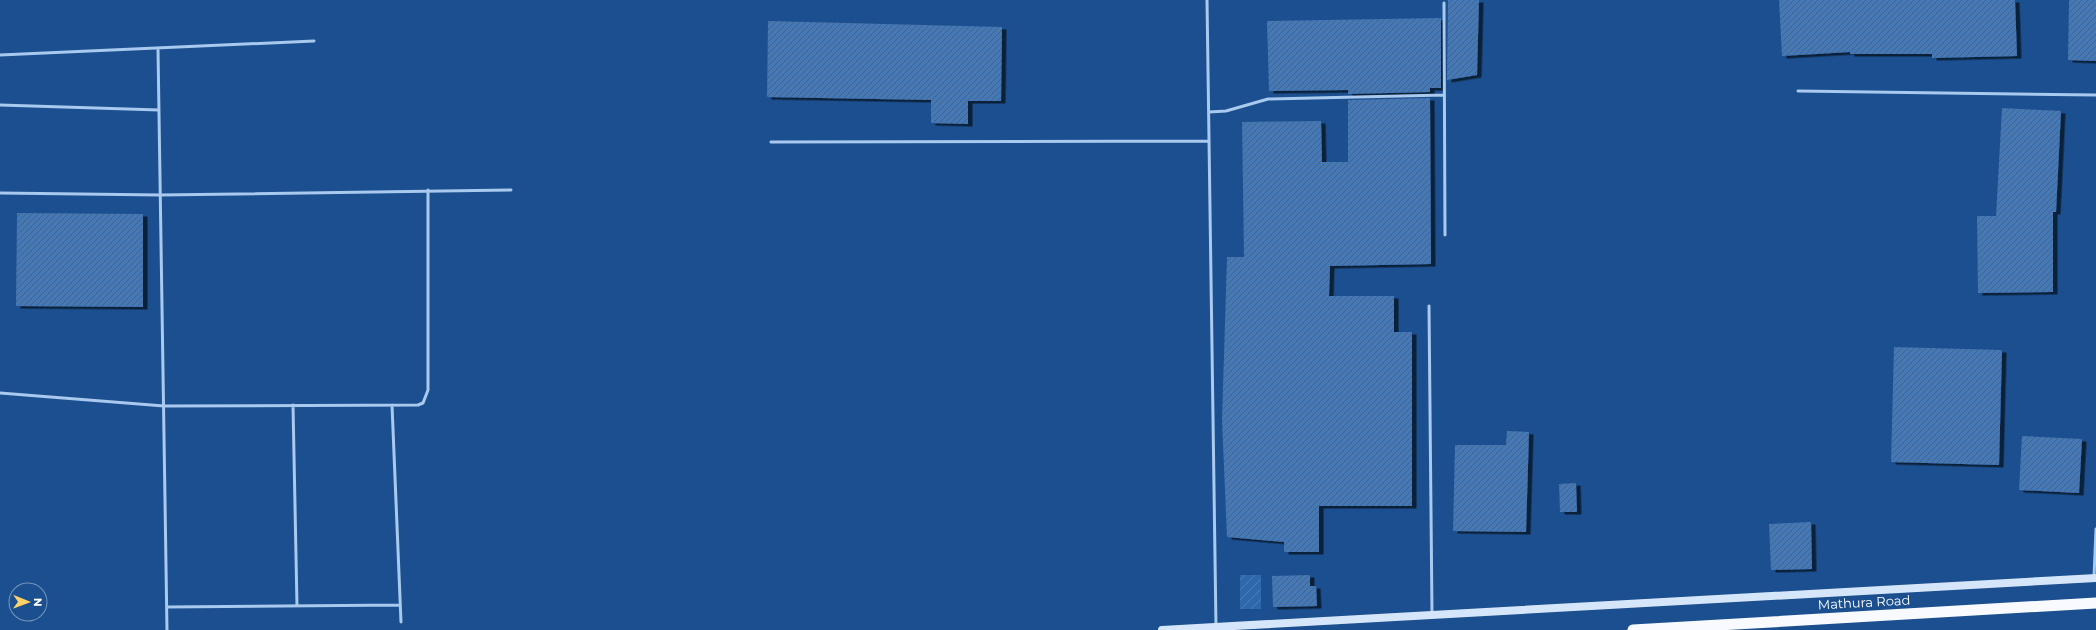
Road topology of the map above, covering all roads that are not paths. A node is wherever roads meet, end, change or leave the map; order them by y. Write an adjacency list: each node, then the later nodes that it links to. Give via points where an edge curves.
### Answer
1 (1207, 0): 11 (lane)
2 (1444, 3): 7 (lane)
3 (314, 41): 4 (lane)
4 (158, 49): 5 (lane); 10 (lane)
5 (0, 55)
6 (1798, 91): 8 (lane)
7 (1444, 95): 11 (lane, via 1268,99 1226,111); 18 (lane)
8 (2096, 95)
9 (0, 105): 10 (lane)
10 (159, 110): 17 (lane)
11 (1209, 112): 12 (lane)
12 (1209, 141): 13 (lane); 32 (lane)
13 (772, 142)
14 (428, 190): 15 (lane); 17 (lane); 22 (lane, via 428,390 423,404)
15 (511, 190)
16 (0, 193): 17 (lane)
17 (160, 195): 23 (lane)
18 (1445, 235)
19 (1429, 306): 30 (lane)
20 (0, 393): 23 (lane)
21 (293, 405): 22 (lane); 23 (lane); 28 (lane)
22 (392, 405): 27 (lane)
23 (164, 406): 29 (lane)
24 (2096, 529): 25 (lane)
25 (2095, 578): 30 (main road)
26 (2096, 603): 35 (highway, Mathura Road)
27 (400, 605): 28 (lane); 31 (lane)
28 (296, 606): 29 (lane)
29 (167, 607): 33 (lane)
30 (1432, 615): 32 (main road)
31 (401, 622)
32 (1216, 627): 34 (main road)
33 (167, 630)
34 (1162, 630)
35 (1633, 630)

